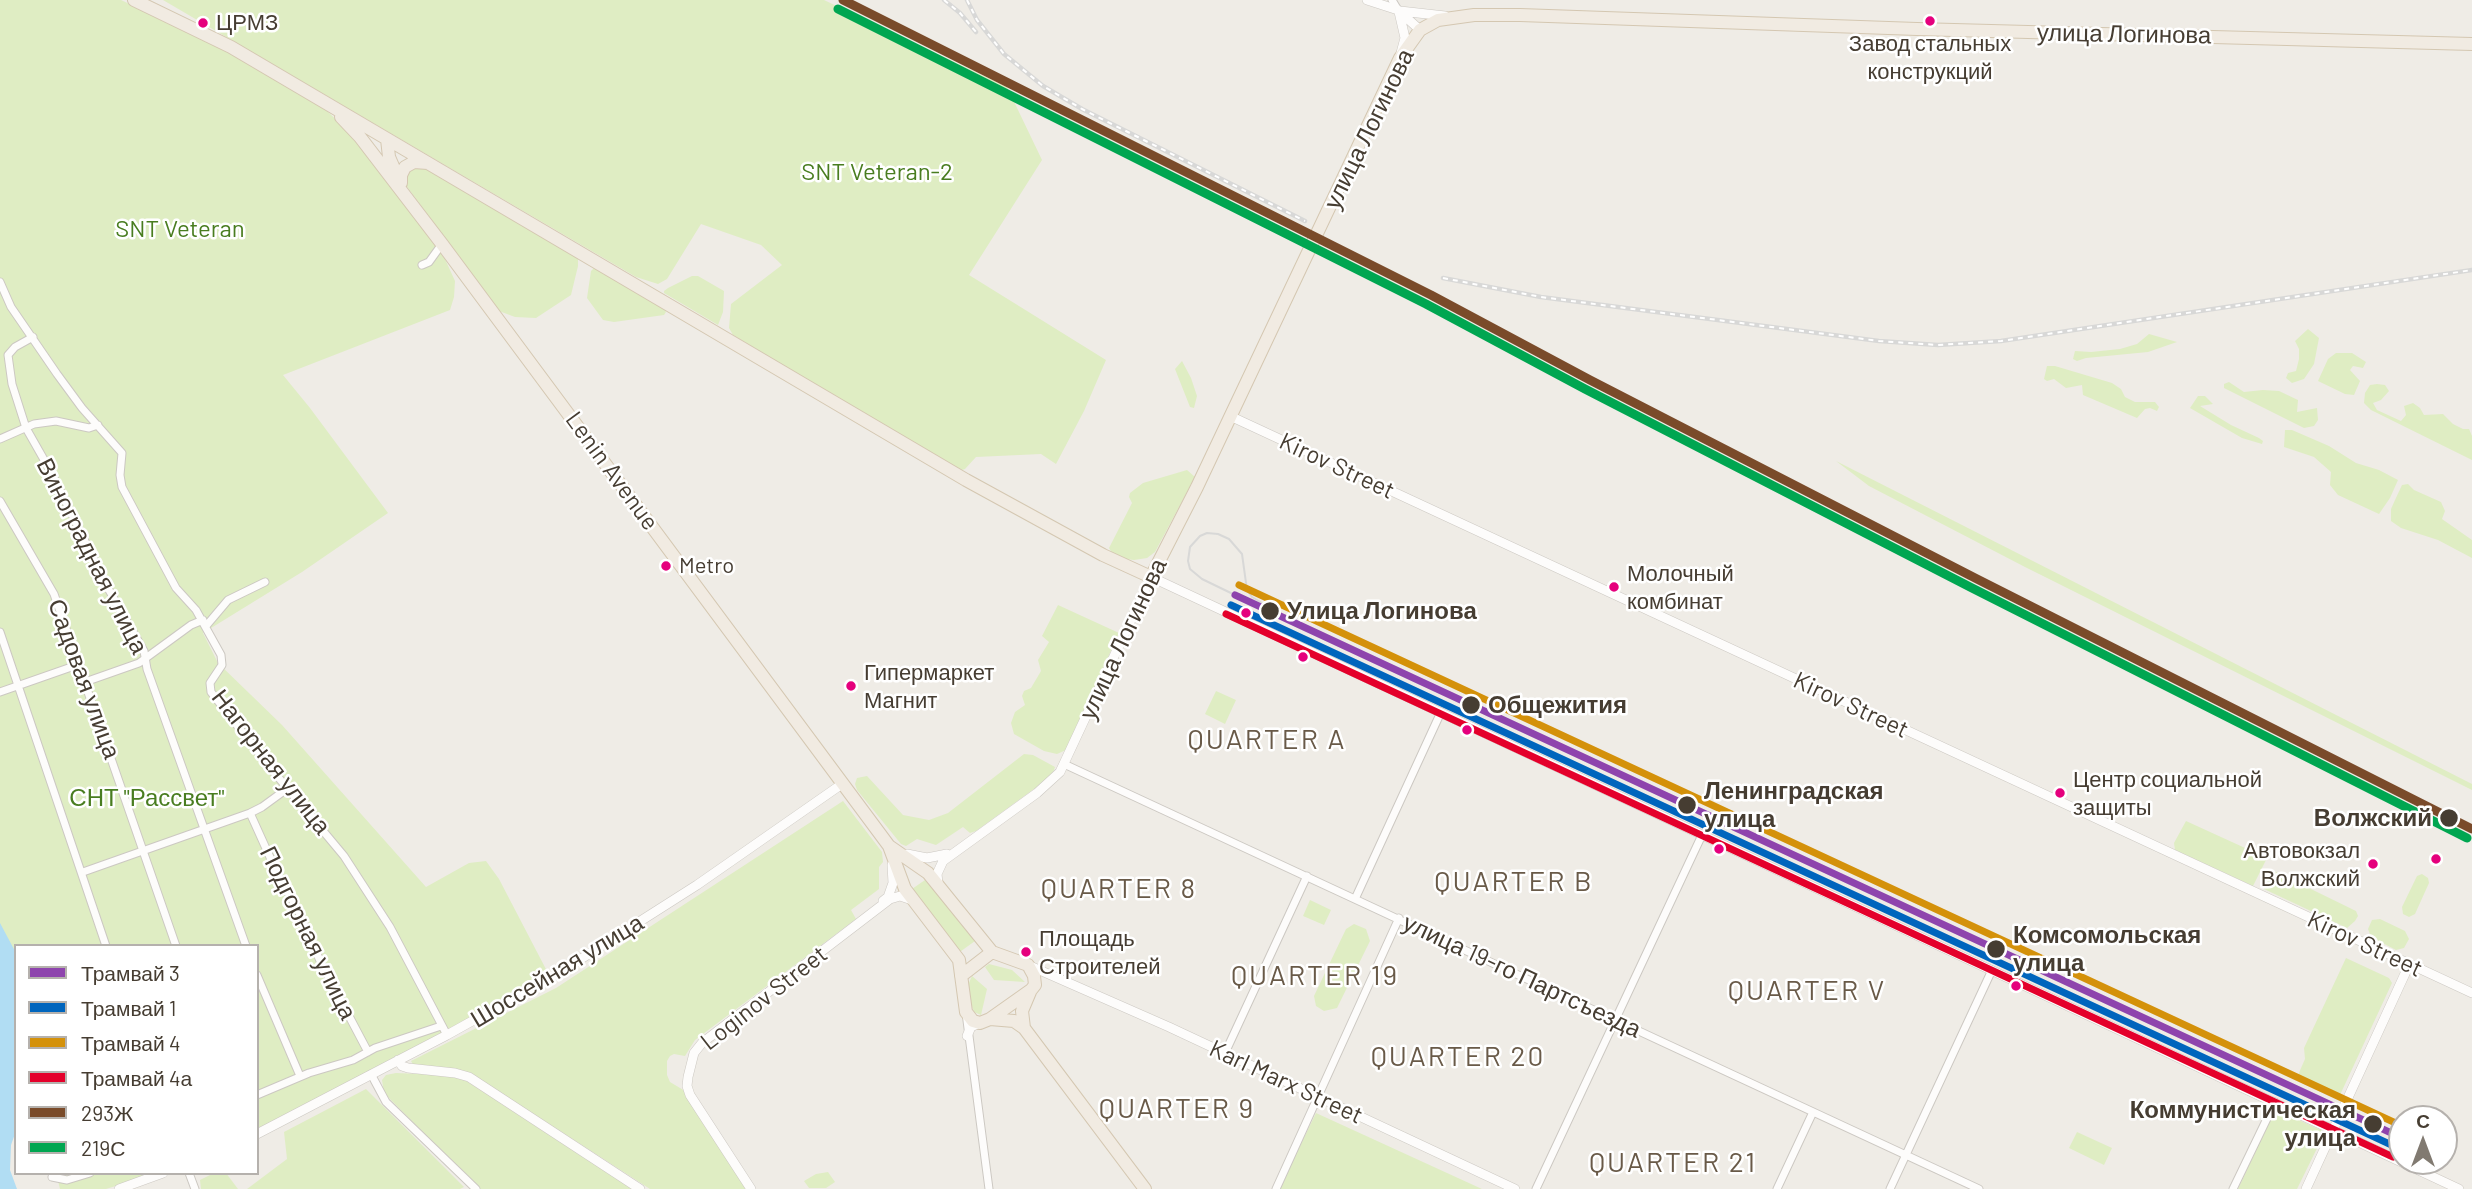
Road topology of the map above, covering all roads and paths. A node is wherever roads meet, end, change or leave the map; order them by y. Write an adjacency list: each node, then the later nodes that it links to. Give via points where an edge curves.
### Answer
1 (134, 0): 8 (main road)
2 (156, 0): 8 (main road)
3 (1367, 0): 5 (street)
4 (1392, 0): 5 (street)
5 (1398, 10): 6 (street); 7 (street); 10 (street, via 1405,38)
6 (1454, 17): 7 (main road, улица Логинова); 9 (main road, улица Логинова, via 1629,18)
7 (1420, 30): 10 (main road, улица Логинова)
8 (207, 34): 11 (main road)
9 (2472, 44)
10 (1400, 58): 22 (main road, улица Логинова)
11 (326, 102): 12 (main road); 14 (main road, Lenin Avenue)
12 (387, 143): 13 (main road); 14 (main road, via 377,146); 15 (main road, Lenin Avenue)
13 (430, 163): 15 (main road, via 409,164 402,171); 27 (main road, via 966,480)
14 (382, 166): 16 (main road, Lenin Avenue)
15 (401, 184): 16 (main road, Lenin Avenue)
16 (408, 199): 17 (main road, Lenin Avenue)
17 (442, 244): 18 (street); 38 (main road, Lenin Avenue)
18 (422, 265)
19 (0, 282): 20 (street, Нагорная улица)
20 (33, 337): 21 (street, Виноградная улица); 23 (street, Нагорная улица)
21 (4, 352): 24 (street, Виноградная улица)
22 (1230, 416): 27 (main road, улица Логинова); 58 (street, Kirov Street)
23 (98, 425): 24 (street, via 89,428 56,421); 29 (street, Нагорная улица, via 122,453 120,481 144,531 176,588)
24 (25, 426): 25 (street); 31 (street, Виноградная улица)
25 (0, 439)
26 (0, 501): 32 (street, Садовая улица, via 44,575)
27 (1151, 577): 36 (street); 37 (street, улица Логинова)
28 (265, 582): 29 (street, via 228,600)
29 (205, 623): 31 (street, via 191,625); 39 (street, Нагорная улица, via 223,662 210,683 211,692)
30 (0, 632): 34 (street)
31 (146, 658): 33 (street); 41 (street, Виноградная улица)
32 (80, 664): 33 (street, Садовая улица); 34 (street)
33 (85, 682): 45 (street, Садовая улица)
34 (19, 685): 35 (street); 46 (street)
35 (0, 692)
36 (1441, 712): 42 (street); 49 (street)
37 (1064, 764): 43 (street, улица Логинова, via 1045,786); 47 (street, улица 19-го Партсъезда)
38 (842, 784): 44 (main road, Lenin Avenue); 69 (street, Шоссейная улица, via 583,958)
39 (288, 788): 40 (street); 69 (street, Нагорная улица, via 344,856 379,909)
40 (250, 813): 41 (street); 71 (street, Подгорная улица)
41 (205, 829): 45 (street); 55 (street, Виноградная улица)
42 (1702, 835): 59 (street); 66 (street)
43 (967, 842): 44 (street, via 932,858); 48 (street, via 943,861)
44 (888, 846): 48 (main road, Lenin Avenue); 50 (main road, Lenin Avenue); 51 (street, via 891,888)
45 (142, 850): 46 (street); 54 (street, Садовая улица)
46 (83, 872): 53 (street)
47 (1307, 876): 49 (street, улица 19-го Партсъезда); 72 (street)
48 (938, 883): 56 (main road, Lenin Avenue)
49 (1355, 899): 52 (street, улица 19-го Партсъезда)
50 (914, 901): 51 (street, via 906,896 890,899); 60 (main road, Lenin Avenue, via 959,960)
51 (868, 916): 89 (street, Loginov Street, via 694,1053 687,1086 690,1095)
52 (1399, 918): 66 (street, улица 19-го Партсъезда); 77 (street)
53 (105, 944)
54 (175, 944)
55 (245, 944)
56 (992, 951): 57 (main road); 60 (main road)
57 (1028, 965): 61 (street, Karl Marx Street); 63 (main road, via 1034,976)
58 (2409, 965): 64 (street, Kirov Street); 80 (street)
59 (1992, 970): 78 (street); 82 (street)
60 (961, 976): 65 (main road)
61 (1056, 977): 63 (street); 72 (street, Karl Marx Street)
62 (259, 980): 75 (street)
63 (1030, 990): 67 (main road); 68 (main road, via 1022,1011)
64 (2472, 993)
65 (966, 1012): 67 (main road, via 973,1021); 70 (street)
66 (1616, 1020): 79 (street, улица 19-го Партсъезда); 94 (street)
67 (985, 1021): 68 (main road, via 1014,1021); 70 (street, via 971,1027)
68 (1024, 1028): 91 (main road)
69 (444, 1031): 71 (street); 73 (street, Шоссейная улица)
70 (967, 1036): 90 (street)
71 (368, 1052): 75 (street)
72 (1225, 1054): 77 (street, Karl Marx Street)
73 (398, 1060): 74 (street, Шоссейная улица); 88 (street, via 408,1068 469,1077)
74 (371, 1074): 81 (street, Шоссейная улица); 87 (street, via 386,1102)
75 (300, 1076): 76 (street)
76 (259, 1094)
77 (1318, 1097): 92 (street); 93 (street, Karl Marx Street)
78 (2275, 1102): 80 (street); 98 (street)
79 (1813, 1112): 82 (street, улица 19-го Партсъезда); 95 (street)
80 (2334, 1130): 99 (street); 100 (street)
81 (259, 1133)
82 (1905, 1154): 96 (street); 97 (street, улица 19-го Партсъезда)
83 (83, 1175): 85 (street, via 67,1180)
84 (158, 1175): 86 (street)
85 (52, 1177)
86 (119, 1189)
87 (475, 1189)
88 (640, 1189)
89 (751, 1189)
90 (989, 1189)
91 (1145, 1189)
92 (1276, 1189)
93 (1515, 1189)
94 (1536, 1189)
95 (1777, 1189)
96 (1889, 1189)
97 (1979, 1189)
98 (2233, 1189)
99 (2306, 1189)
100 (2459, 1189)

